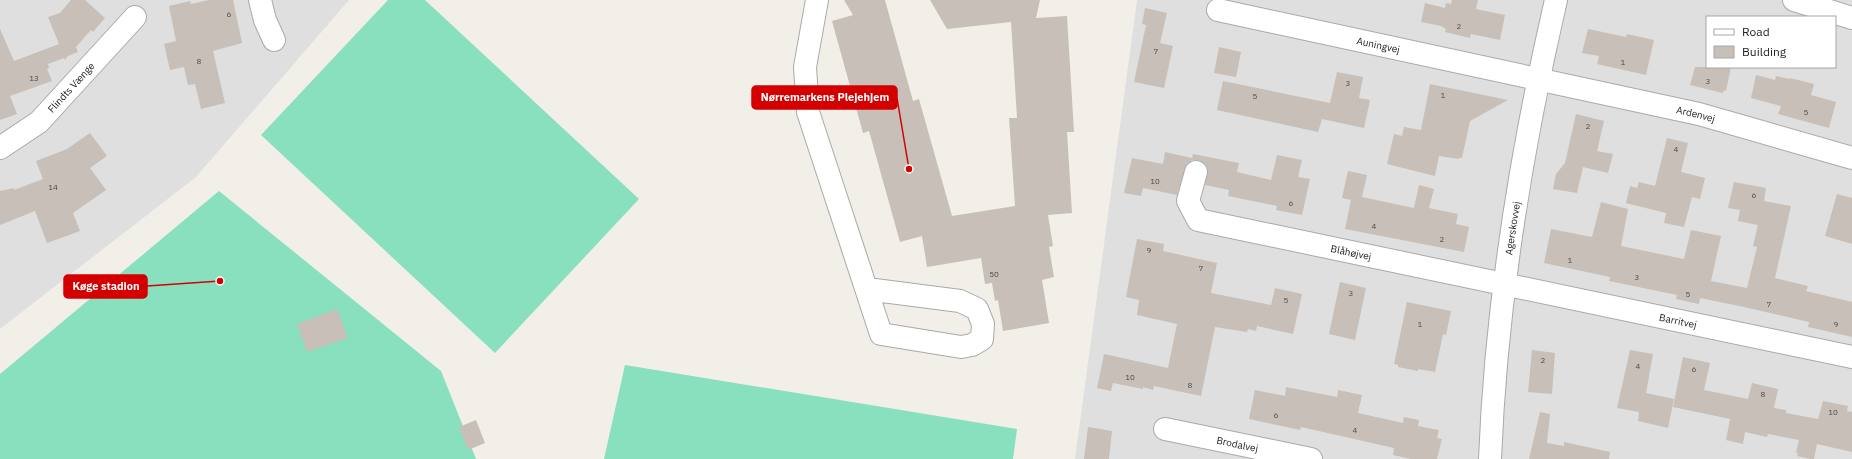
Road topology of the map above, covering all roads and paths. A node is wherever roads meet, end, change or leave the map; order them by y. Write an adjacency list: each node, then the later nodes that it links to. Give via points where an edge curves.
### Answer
1 (260, 0): 8 (street)
2 (817, 0): 14 (street, via 805,67 808,112)
3 (1556, 0): 9 (street, Agerskovvej)
4 (1794, 0): 7 (street)
5 (1218, 10): 9 (street, Auningvej)
6 (135, 17): 10 (street, Flindts Vænge, via 39,122)
7 (1852, 18)
8 (274, 40)
9 (1538, 78): 11 (street, Ardenvej, via 1699,114); 13 (street, Agerskovvej)
10 (0, 148)
11 (1852, 158)
12 (1196, 172): 13 (street, Blåhøjvej, via 1188,201 1198,220)
13 (1504, 284): 15 (street, Barritvej); 18 (street, Agerskovvej, via 1492,398)
14 (867, 289): 14 (street, via 960,301 977,309 983,324 982,339 972,345 961,347 881,334)
15 (1852, 357)
16 (1165, 429): 17 (street, Brodalvej)
17 (1311, 459)
18 (1490, 459)

